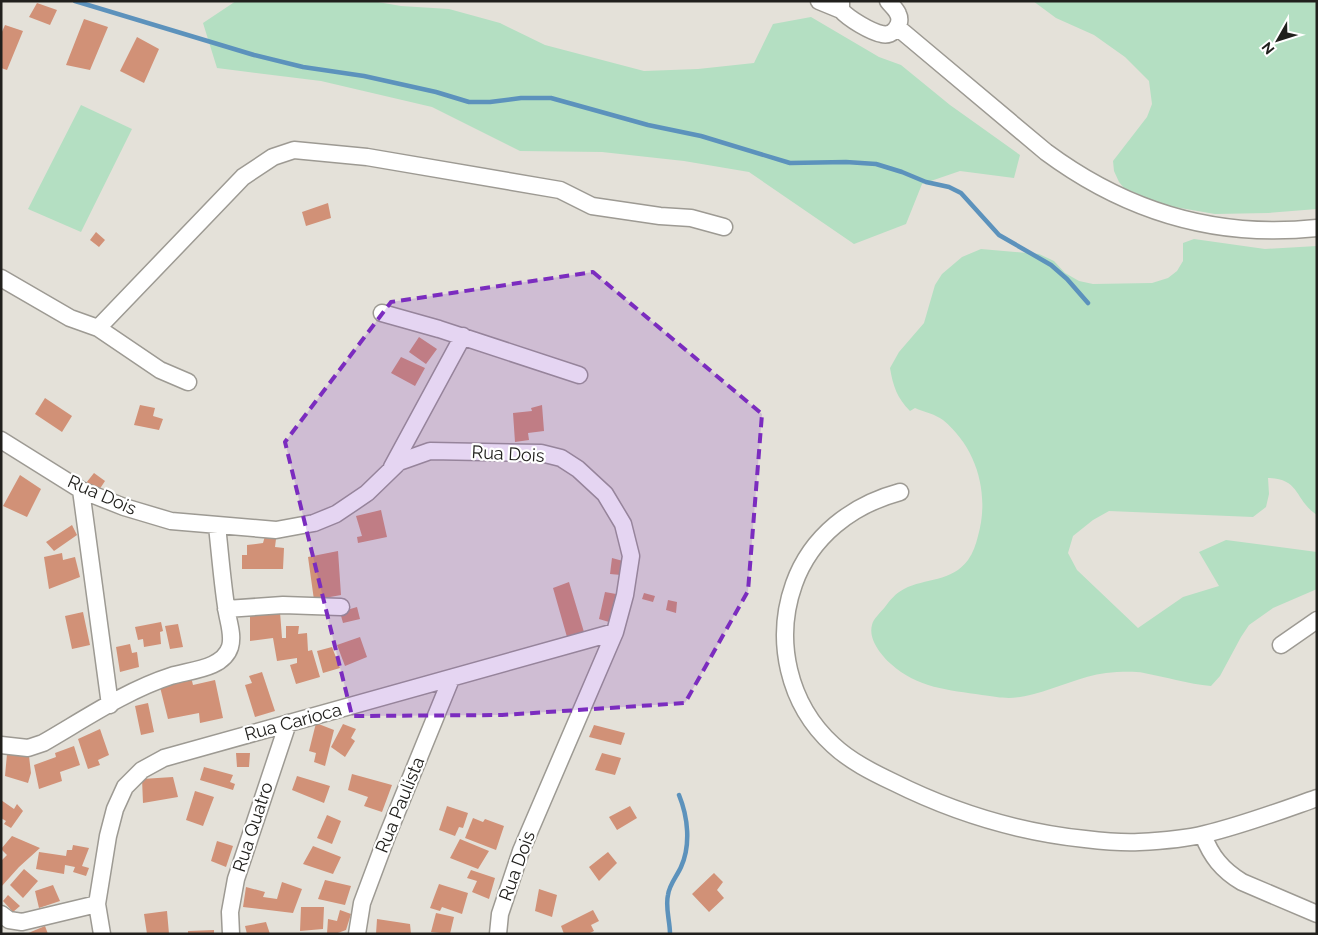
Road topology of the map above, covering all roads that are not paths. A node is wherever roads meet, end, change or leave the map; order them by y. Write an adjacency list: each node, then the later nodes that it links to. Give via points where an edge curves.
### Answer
1 (819, 1): 3 (street)
2 (888, 1): 4 (street, via 898,13)
3 (841, 6): 4 (street, via 847,16 882,34 890,34)
4 (898, 28): 6 (street, via 1046,152 1108,192 1199,224 1265,231)
5 (724, 227): 9 (street, via 691,218 592,206 560,190 366,157 294,150 273,157 243,177)
6 (1317, 228)
7 (1, 278): 9 (street, via 70,318)
8 (382, 313): 10 (street)
9 (98, 328): 12 (street, via 160,370)
10 (463, 336): 11 (street); 14 (street)
11 (578, 375)
12 (188, 382)
13 (1, 440): 15 (street, Rua Dois)
14 (390, 471): 17 (street, Rua Dois, via 336,514 314,523 276,530); 21 (street, Rua Dois, via 398,462 430,451 541,453 561,458 578,469 605,494 623,524 628,540 631,556)
15 (81, 490): 17 (street, Rua Dois, via 171,521); 24 (street)
16 (900, 492): 28 (street, via 867,503 837,522 804,562 790,594 785,629 787,664 800,701 822,734 845,755 885,779 941,804 999,823 1102,841 1137,842)
17 (217, 526): 19 (street)
18 (341, 607): 19 (street, via 283,604)
19 (226, 609): 24 (street, via 232,635 227,654 221,660 169,676)
20 (1317, 620): 22 (street)
21 (615, 632): 23 (street, Rua Carioca); 35 (street, Rua Dois, via 521,851 500,914)
22 (1280, 645)
23 (451, 679): 25 (street, Rua Carioca); 34 (street, Rua Paulista, via 362,903)
24 (110, 705): 26 (street, via 43,743 28,748)
25 (288, 723): 29 (street, Rua Carioca, via 164,758 142,770 125,787 115,809); 33 (street, Rua Quatro, via 236,879)
26 (1, 746)
27 (1317, 798): 28 (street)
28 (1203, 835): 31 (street, via 1213,857 1231,875)
29 (97, 904): 30 (street, via 22,922 9,920); 32 (street, Rua Carioca)
30 (1, 914)
31 (1317, 914)
32 (102, 934)
33 (230, 934)
34 (357, 934)
35 (498, 934)

